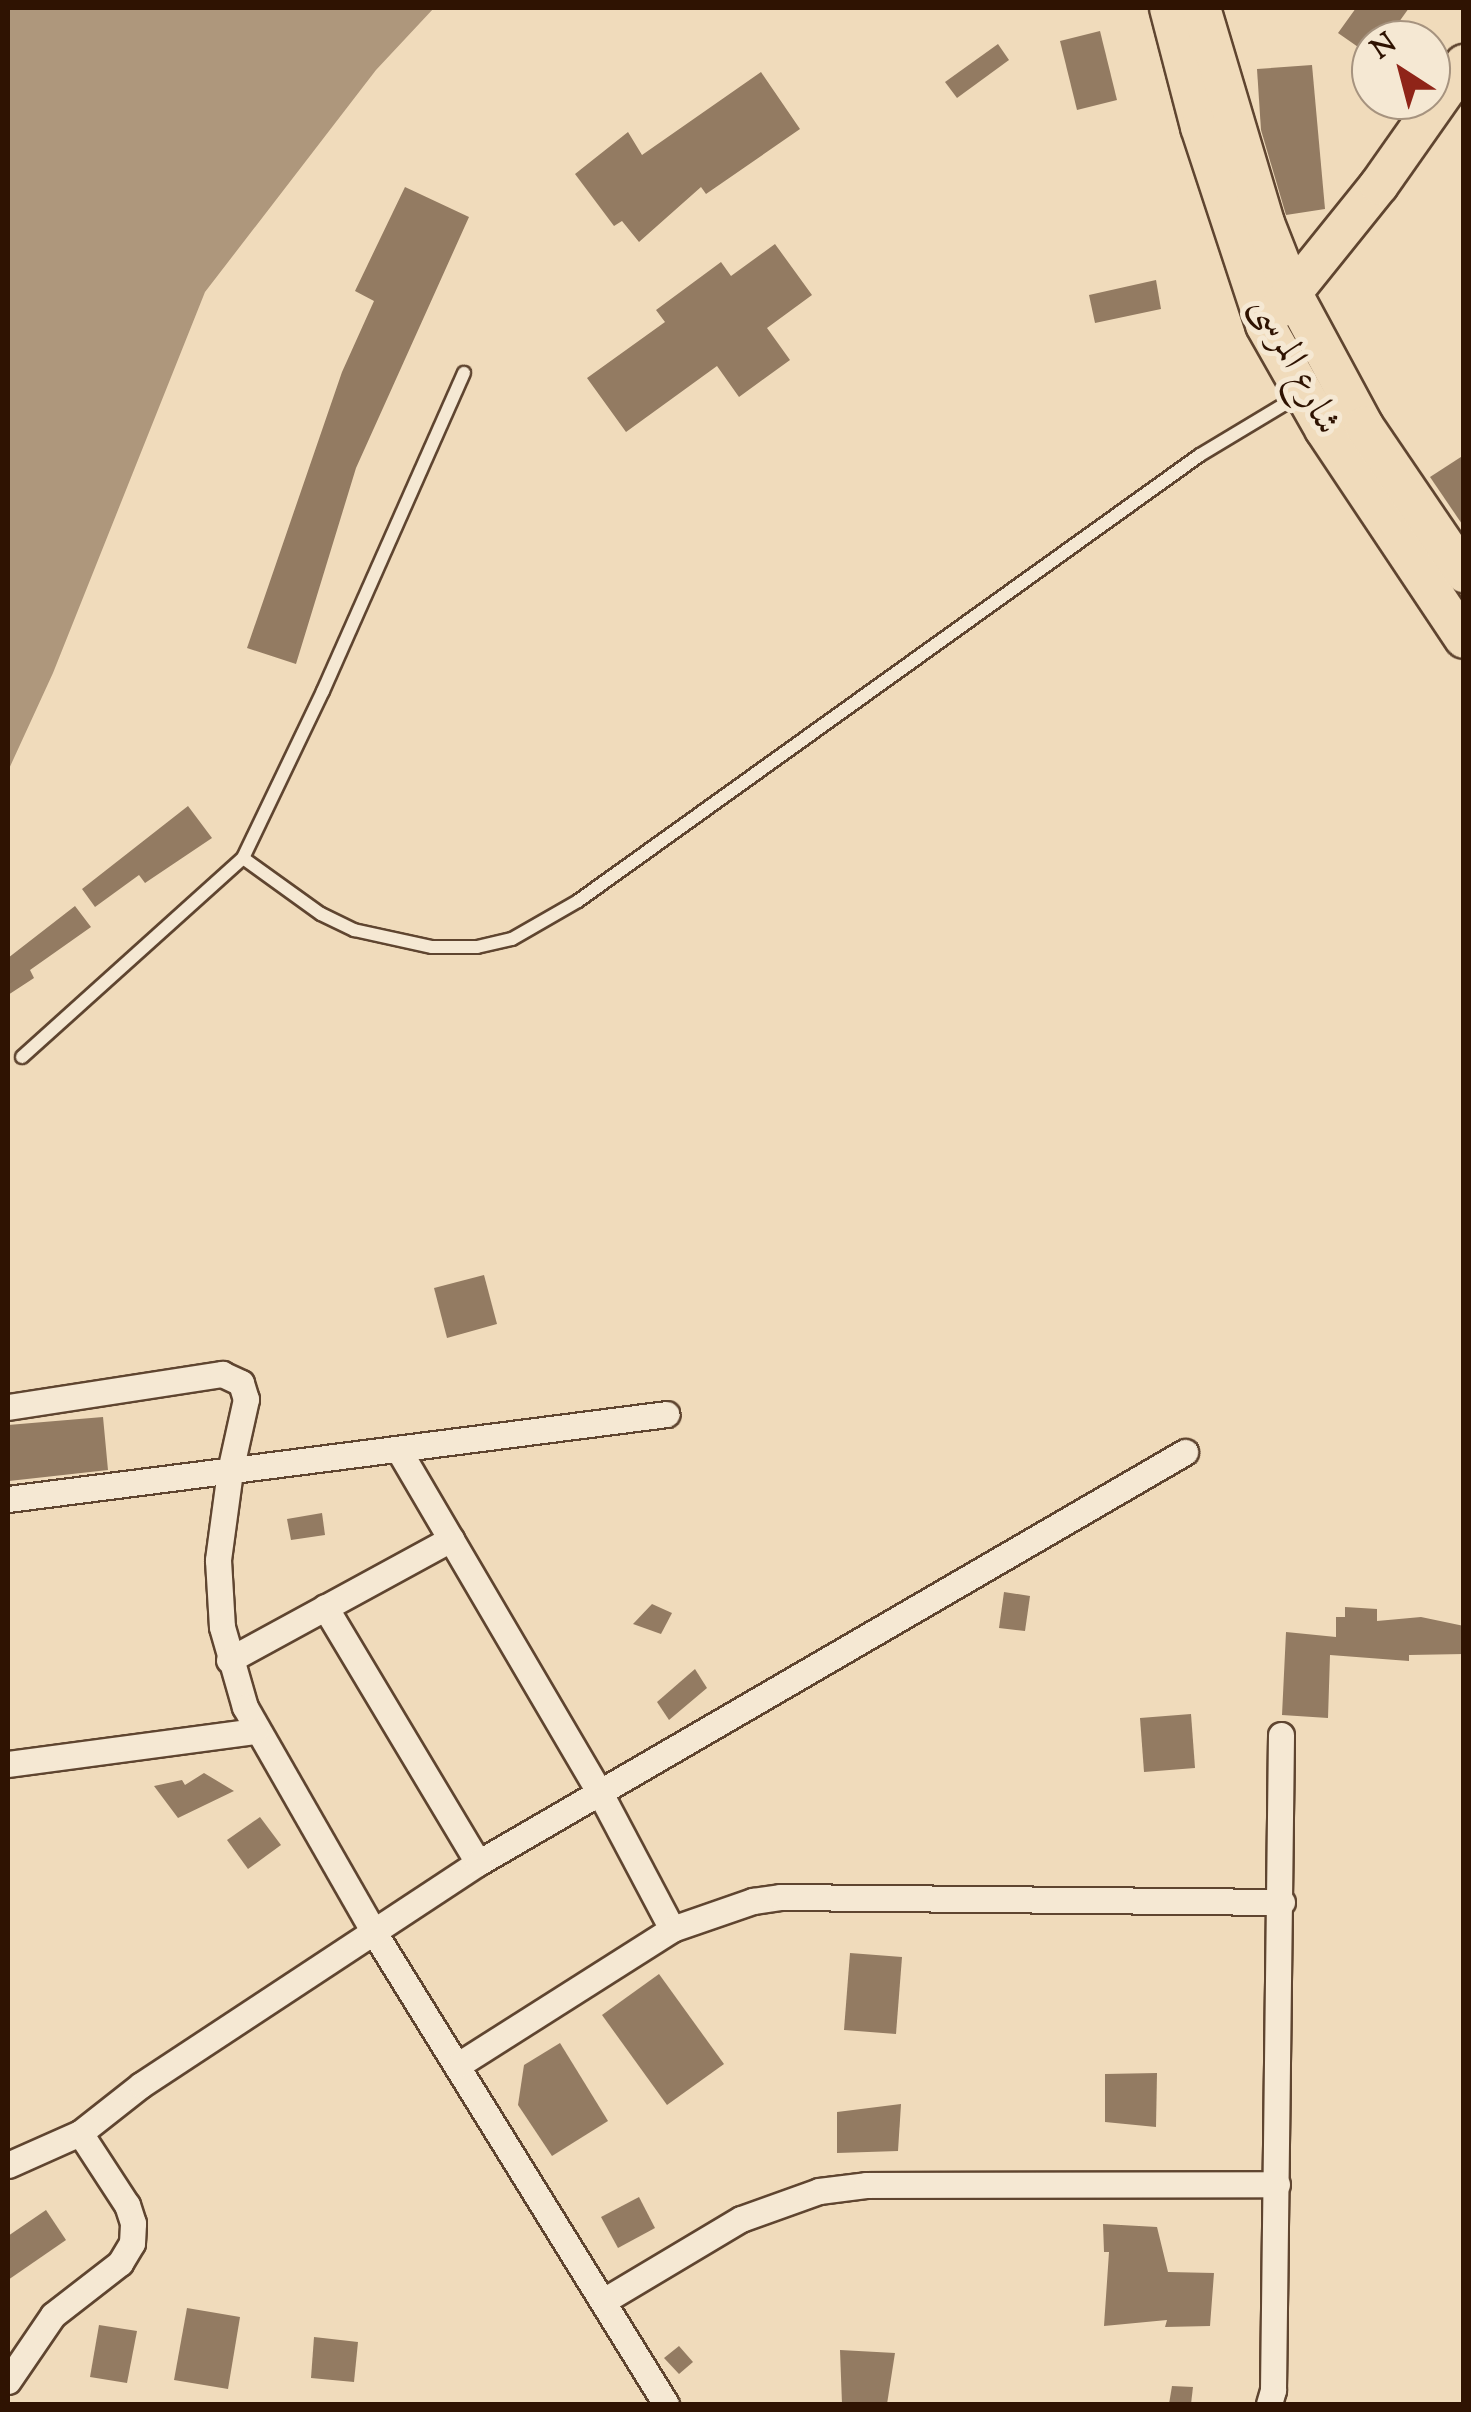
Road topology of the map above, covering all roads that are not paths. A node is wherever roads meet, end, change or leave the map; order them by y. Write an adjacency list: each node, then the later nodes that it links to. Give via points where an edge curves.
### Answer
1 (1168, 8): 5 (main road, شارع المرسى)
2 (1201, 8): 4 (main road, شارع المرسى, via 1265,223)
3 (1464, 64): 4 (main road)
4 (1294, 294): 5 (main road); 8 (main road, شارع المرسى, via 1364,426)
5 (1265, 325): 7 (main road, شارع المرسى)
6 (464, 373): 10 (lane)
7 (1302, 394): 9 (main road, شارع المرسى); 10 (lane, via 1200,455 578,901 512,939 432,947 354,930)
8 (1464, 573)
9 (1464, 639)
10 (243, 858): 11 (lane)
11 (22, 1056)
12 (8, 1408): 16 (street, via 229,1375 241,1383 246,1399)
13 (668, 1414): 14 (street)
14 (398, 1449): 16 (street); 18 (street)
15 (1185, 1452): 24 (street)
16 (230, 1471): 17 (street); 20 (street, via 218,1560)
17 (8, 1499)
18 (451, 1539): 19 (street); 24 (street)
19 (326, 1607): 20 (street); 25 (street)
20 (229, 1660): 21 (street)
21 (256, 1730): 23 (street); 28 (street)
22 (1281, 1735): 26 (street)
23 (8, 1764)
24 (600, 1792): 25 (street); 27 (street)
25 (478, 1864): 28 (street)
26 (1282, 1902): 27 (street, via 780,1897 726,1907); 32 (street)
27 (672, 1929): 29 (street)
28 (375, 1934): 29 (street); 30 (street, via 141,2085)
29 (458, 2064): 33 (street)
30 (80, 2133): 31 (street); 34 (street, via 127,2205 132,2242 120,2263 54,2315)
31 (8, 2165)
32 (1277, 2184): 33 (street, via 842,2187 741,2218); 36 (street)
33 (606, 2300): 35 (street)
34 (8, 2381)
35 (666, 2404)
36 (1269, 2404)

